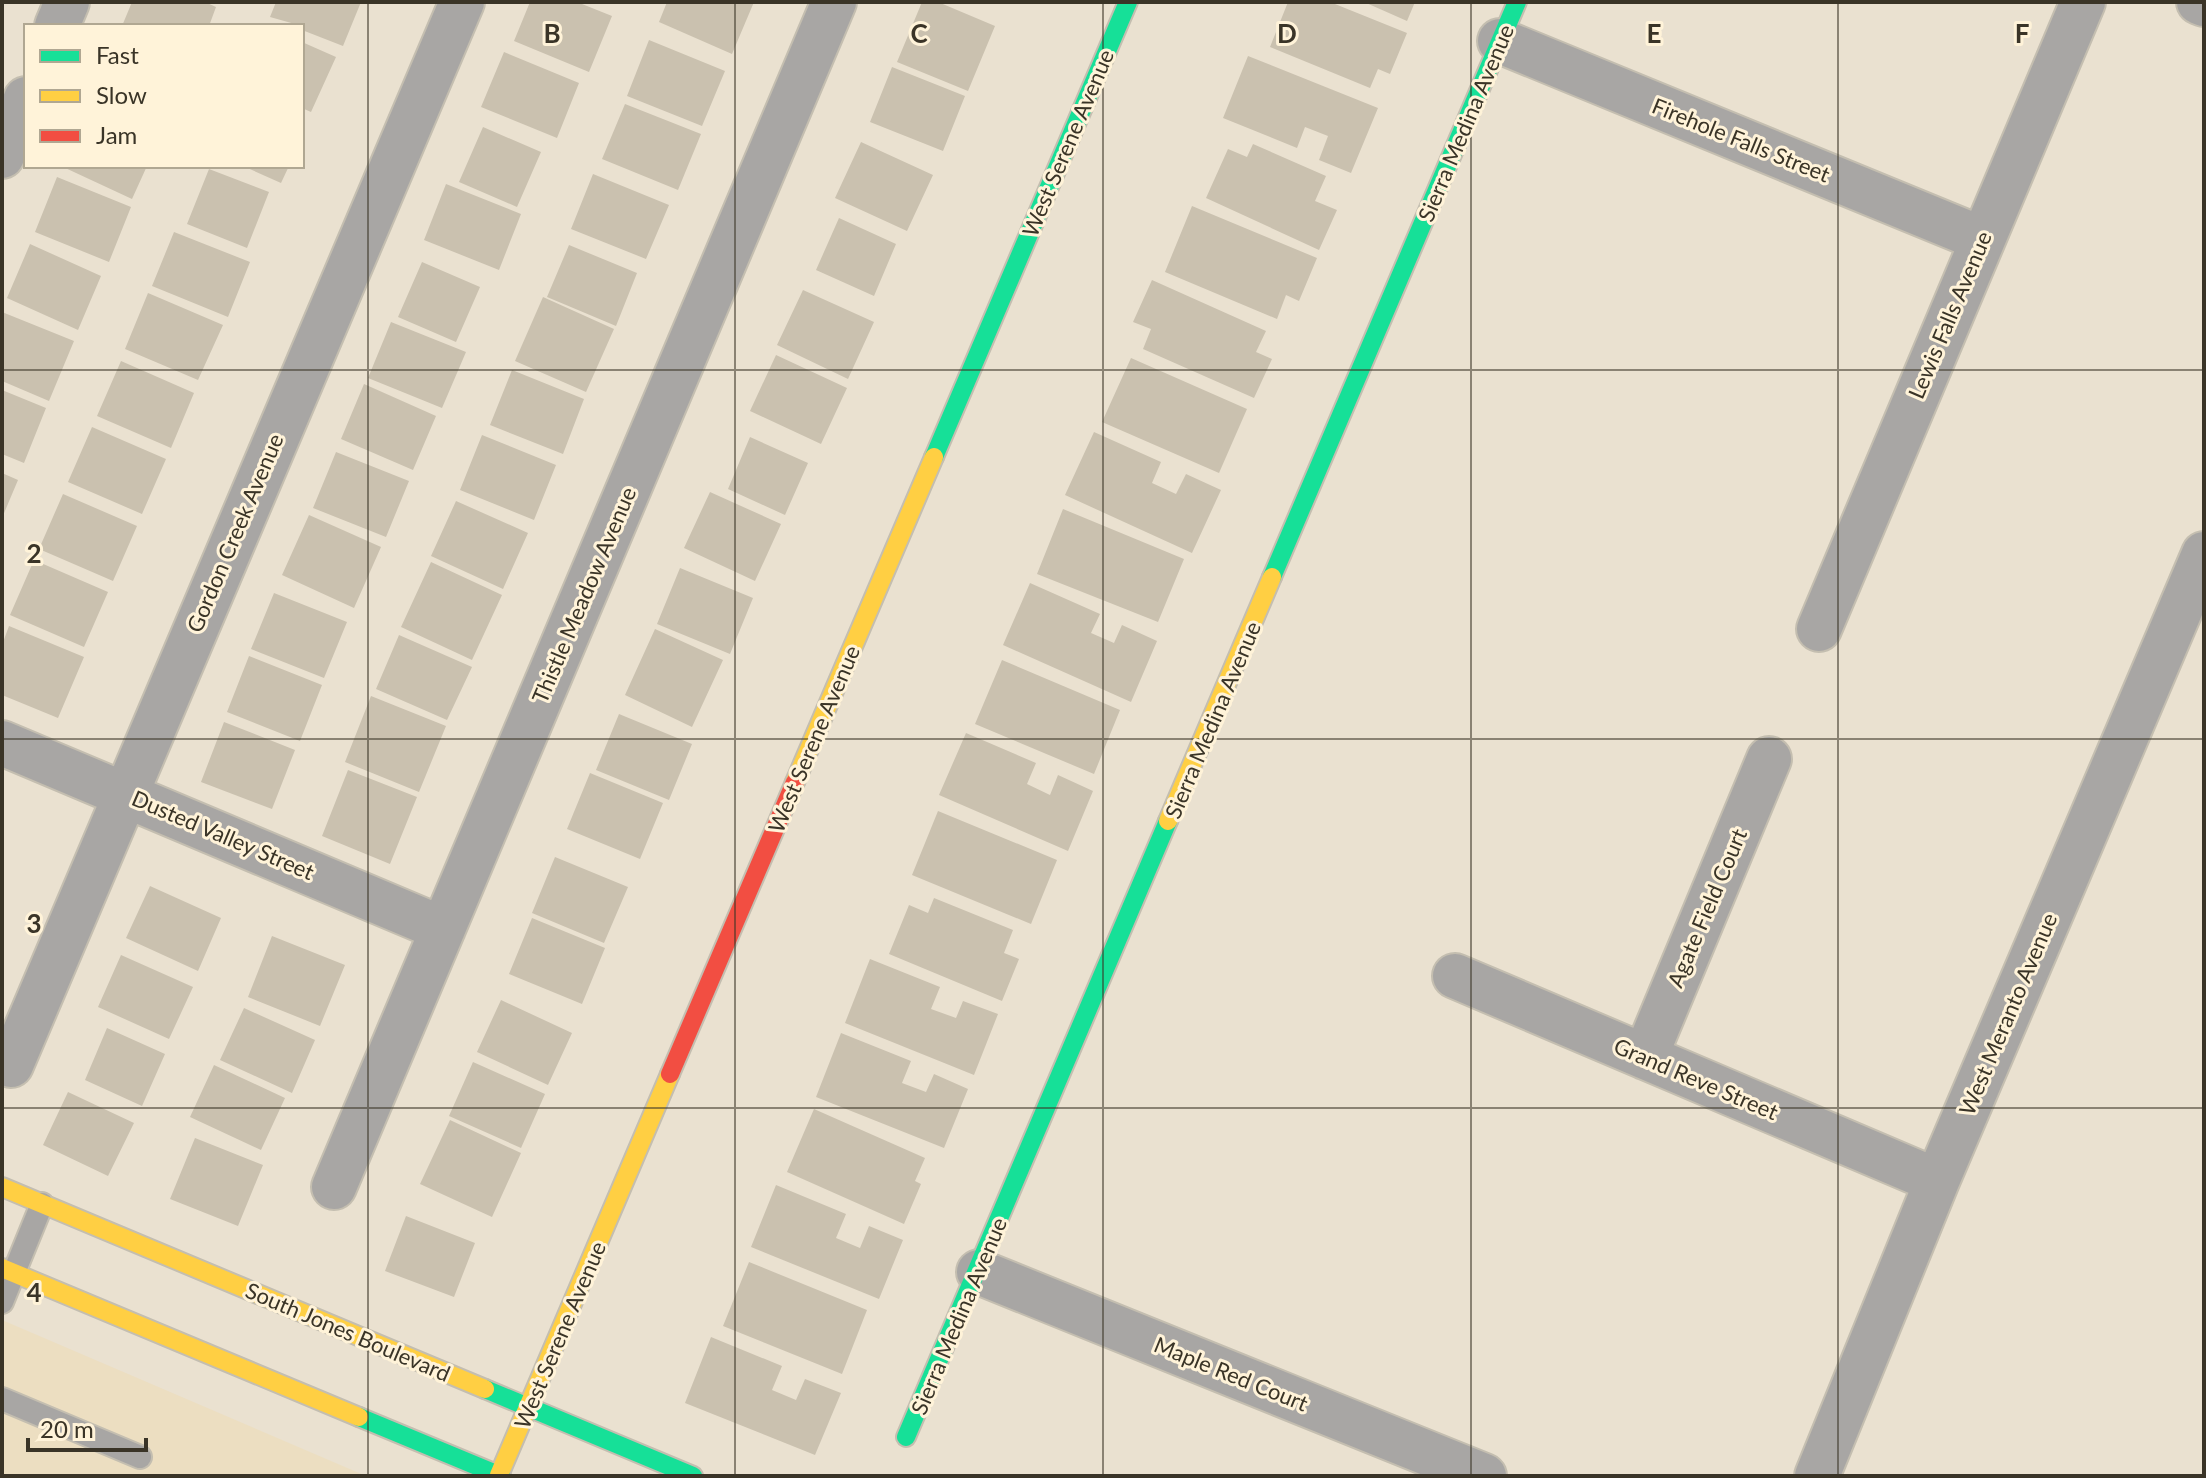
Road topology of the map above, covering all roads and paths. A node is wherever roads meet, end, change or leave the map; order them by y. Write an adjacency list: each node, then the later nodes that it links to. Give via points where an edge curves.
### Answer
1 (67, 2): 7 (street)
2 (462, 2): 15 (street, Gordon Creek Avenue)
3 (834, 2): 16 (street, Thistle Meadow Avenue)
4 (1128, 2): 28 (street, West Serene Avenue)
5 (2083, 2): 10 (street, Lewis Falls Avenue)
6 (1509, 22): 10 (street, Firehole Falls Street); 25 (street, Sierra Medina Avenue)
7 (58, 24)
8 (24, 104): 9 (street)
9 (2, 156)
10 (1982, 239): 12 (street, Lewis Falls Avenue)
11 (2204, 554): 20 (street, West Meranto Avenue)
12 (1819, 629)
13 (2, 743): 15 (street, Dusted Valley Street)
14 (1769, 759): 18 (street, Agate Field Court)
15 (123, 793): 16 (street, Dusted Valley Street); 19 (street, Gordon Creek Avenue)
16 (443, 929): 22 (street, Thistle Meadow Avenue)
17 (1455, 976): 18 (street, Grand Reve Street)
18 (1645, 1057): 20 (street, Grand Reve Street)
19 (11, 1065)
20 (1937, 1181): 34 (street, West Meranto Avenue)
21 (2, 1187): 23 (street, South Jones Boulevard)
22 (334, 1187)
23 (42, 1204): 24 (lane); 28 (street, South Jones Boulevard)
24 (8, 1270): 26 (lane); 31 (street)
25 (979, 1272): 29 (street, Sierra Medina Avenue); 33 (street, Maple Red Court)
26 (2, 1302)
27 (2, 1399): 30 (lane)
28 (529, 1408): 31 (street, West Serene Avenue); 32 (street, South Jones Boulevard)
29 (906, 1437)
30 (140, 1457)
31 (500, 1476)
32 (693, 1476)
33 (1484, 1476)
34 (1817, 1476)

